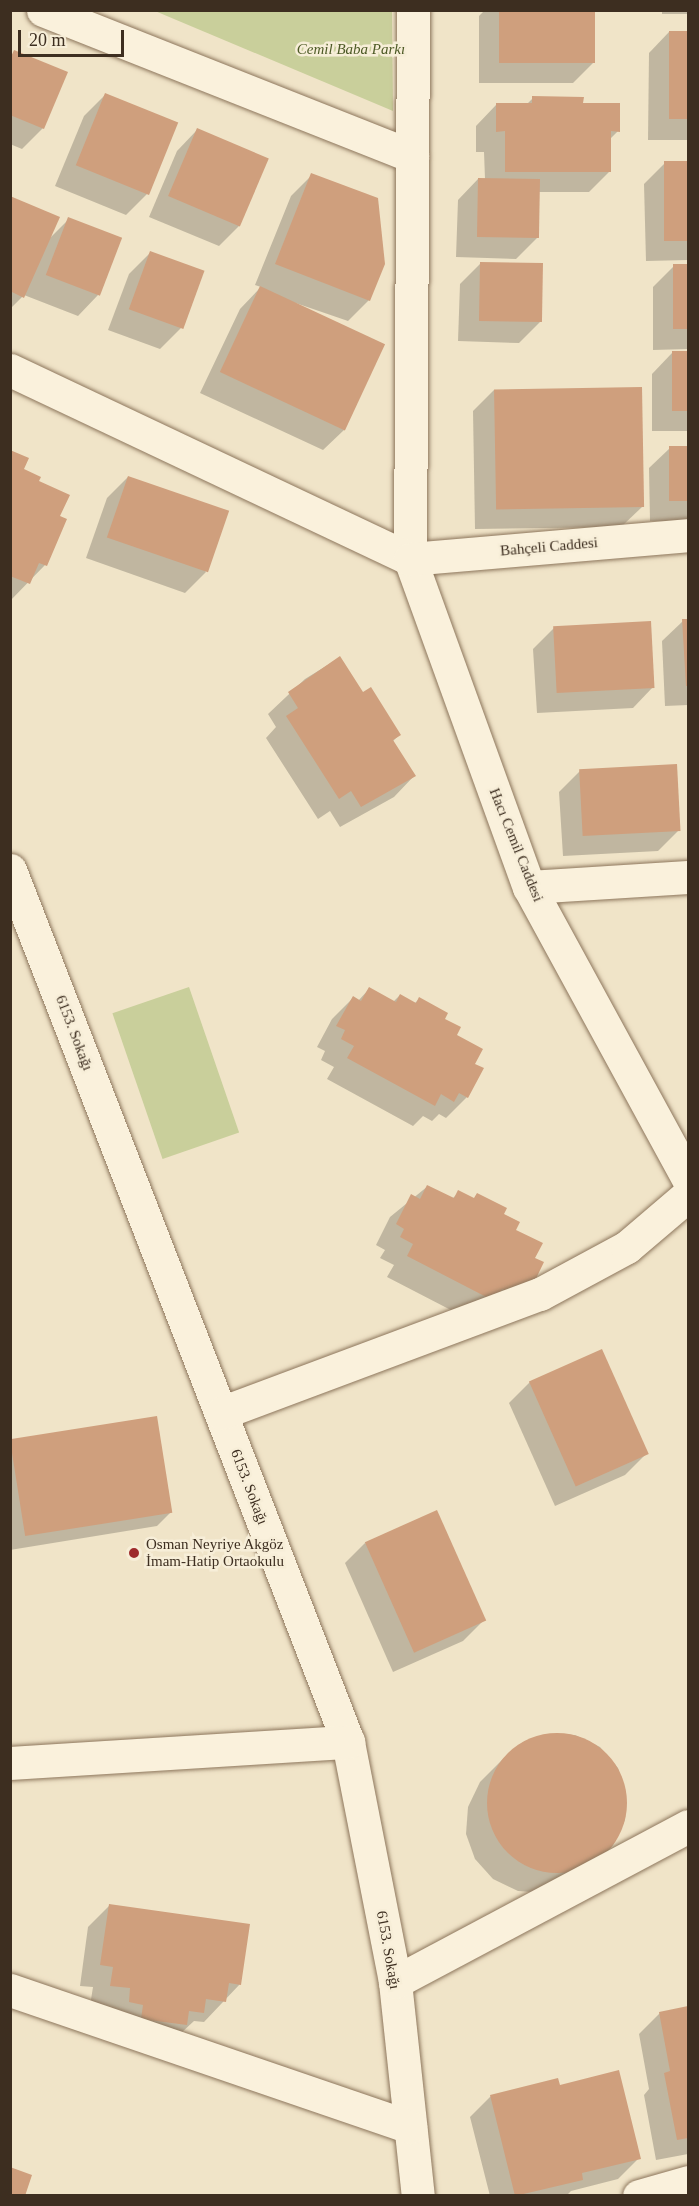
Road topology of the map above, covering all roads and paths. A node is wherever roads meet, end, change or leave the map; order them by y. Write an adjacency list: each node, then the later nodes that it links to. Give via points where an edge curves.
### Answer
1 (43, 10): 3 (street)
2 (412, 10): 3 (street)
3 (412, 156): 6 (street)
4 (10, 370): 6 (street)
5 (688, 535): 6 (street, Bahçeli Caddesi)
6 (410, 559): 9 (street, Hacı Cemil Caddesi)
7 (10, 870): 12 (street, 6153. Sokağı)
8 (688, 877): 9 (street)
9 (529, 887): 10 (street, Hacı Cemil Caddesi)
10 (688, 1179)
11 (688, 1195): 12 (street, via 627,1247 540,1294)
12 (221, 1413): 13 (street, 6153. Sokağı)
13 (348, 1742): 14 (street); 16 (street, 6153. Sokağı)
14 (10, 1763)
15 (688, 1826): 16 (street)
16 (395, 1982): 18 (street, 6153. Sokağı)
17 (10, 1990): 18 (street)
18 (410, 2127): 20 (street, 6153. Sokağı)
19 (688, 2182): 21 (street)
20 (418, 2196)
21 (639, 2196)

